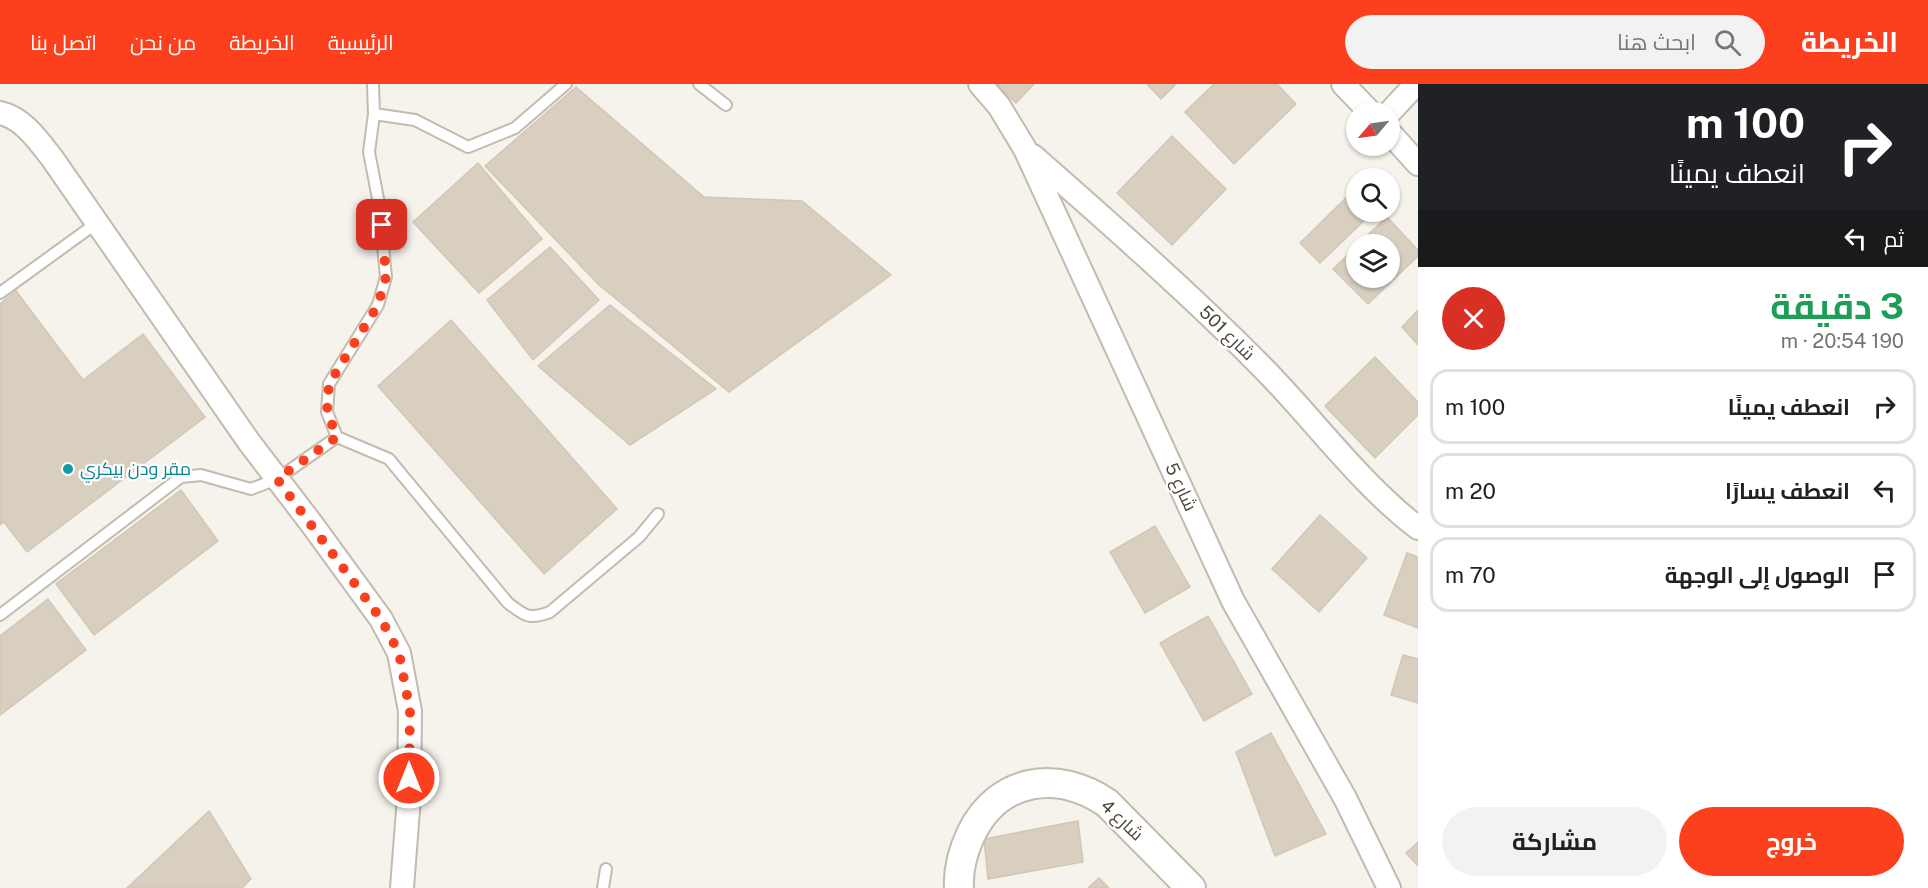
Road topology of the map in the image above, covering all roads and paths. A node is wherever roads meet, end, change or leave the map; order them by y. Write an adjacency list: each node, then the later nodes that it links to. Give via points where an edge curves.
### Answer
1 (373, 84): 11 (lane)
2 (566, 84): 11 (lane, via 515,128 468,147 415,120)
3 (699, 84): 9 (lane)
4 (980, 84): 13 (street, شارع 5, via 999,106)
5 (1343, 84): 7 (street)
6 (1416, 84): 8 (street)
7 (1360, 102)
8 (1399, 102)
9 (726, 105)
10 (4, 109): 15 (street, via 31,131)
11 (374, 114): 17 (lane, via 369,152 386,277 378,305 329,384 327,412)
12 (1400, 144): 14 (street)
13 (1025, 149): 20 (street, شارع 501, via 1261,365 1392,508); 27 (street, شارع 5, via 1233,601 1345,798)
14 (1418, 164)
15 (98, 222): 16 (lane); 18 (street)
16 (0, 293)
17 (337, 437): 18 (lane); 19 (lane, via 389,459 508,603 524,615 535,617 550,612 639,537)
18 (277, 479): 21 (lane, via 251,489 201,475 181,477); 23 (street, via 381,619 399,653 410,711 409,808)
19 (658, 514)
20 (1418, 528)
21 (0, 615)
22 (606, 869): 24 (lane)
23 (402, 888)
24 (603, 888)
25 (959, 888): 26 (street, شارع 4, via 967,841 985,810 1014,789 1043,783 1079,788 1107,803)
26 (1191, 888)
27 (1389, 888)

